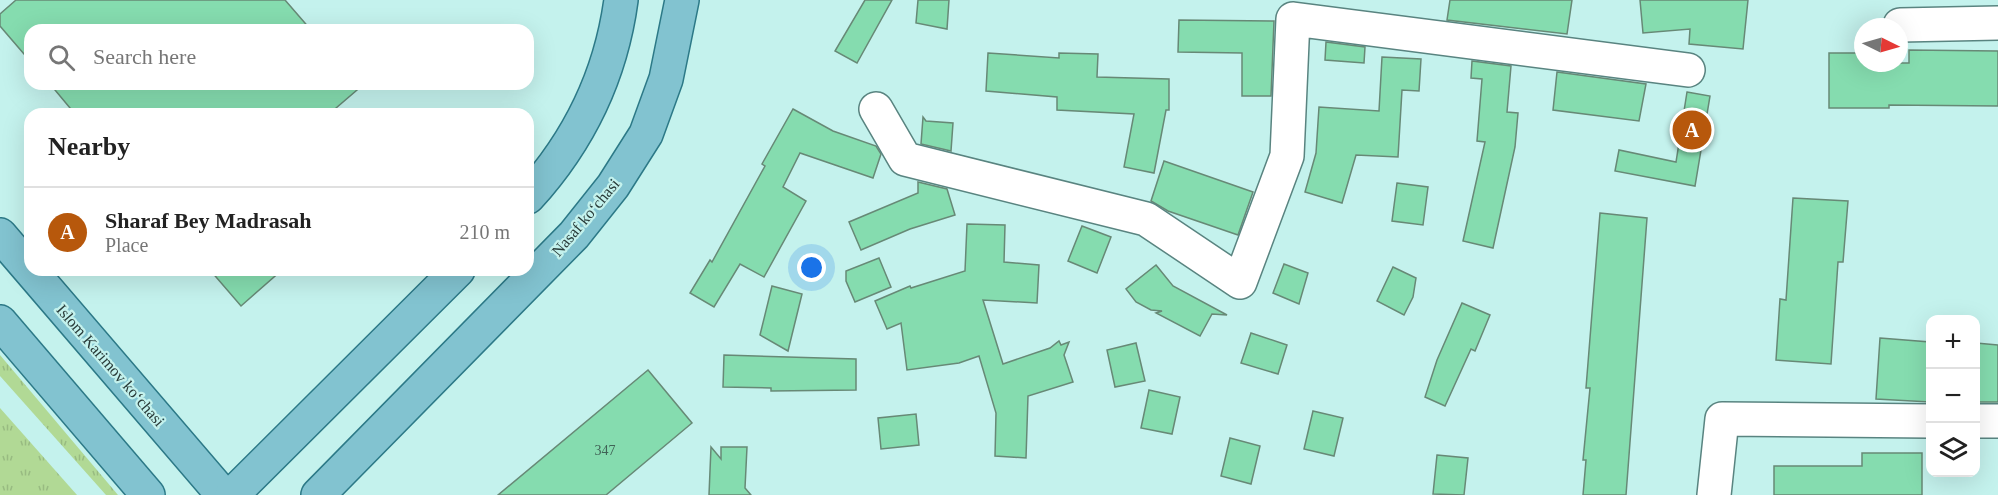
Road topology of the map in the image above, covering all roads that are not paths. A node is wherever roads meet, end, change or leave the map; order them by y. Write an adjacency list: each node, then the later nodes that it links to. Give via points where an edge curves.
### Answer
1 (621, 0): 7 (main road, via 617,34 602,82 579,128)
2 (682, 0): 10 (main road, Nasaf ko‘chasi, via 666,79 646,134 613,186)
3 (1998, 23): 4 (street)
4 (1908, 25)
5 (1688, 70): 6 (street, via 1293,19 1287,156 1240,282 1146,219 905,159)
6 (876, 108)
7 (534, 189)
8 (0, 235): 9 (main road, Islom Karimov ko‘chasi)
9 (24, 263)
10 (534, 275)
11 (35, 276): 19 (main road, Islom Karimov ko‘chasi)
12 (452, 276): 20 (main road)
13 (533, 276): 21 (main road, Nasaf ko‘chasi)
14 (0, 322): 18 (main road)
15 (1926, 421): 22 (street, via 1722,420)
16 (1980, 421): 17 (street)
17 (1998, 421)
18 (148, 495)
19 (223, 495)
20 (232, 495)
21 (318, 495)
22 (1714, 495)

